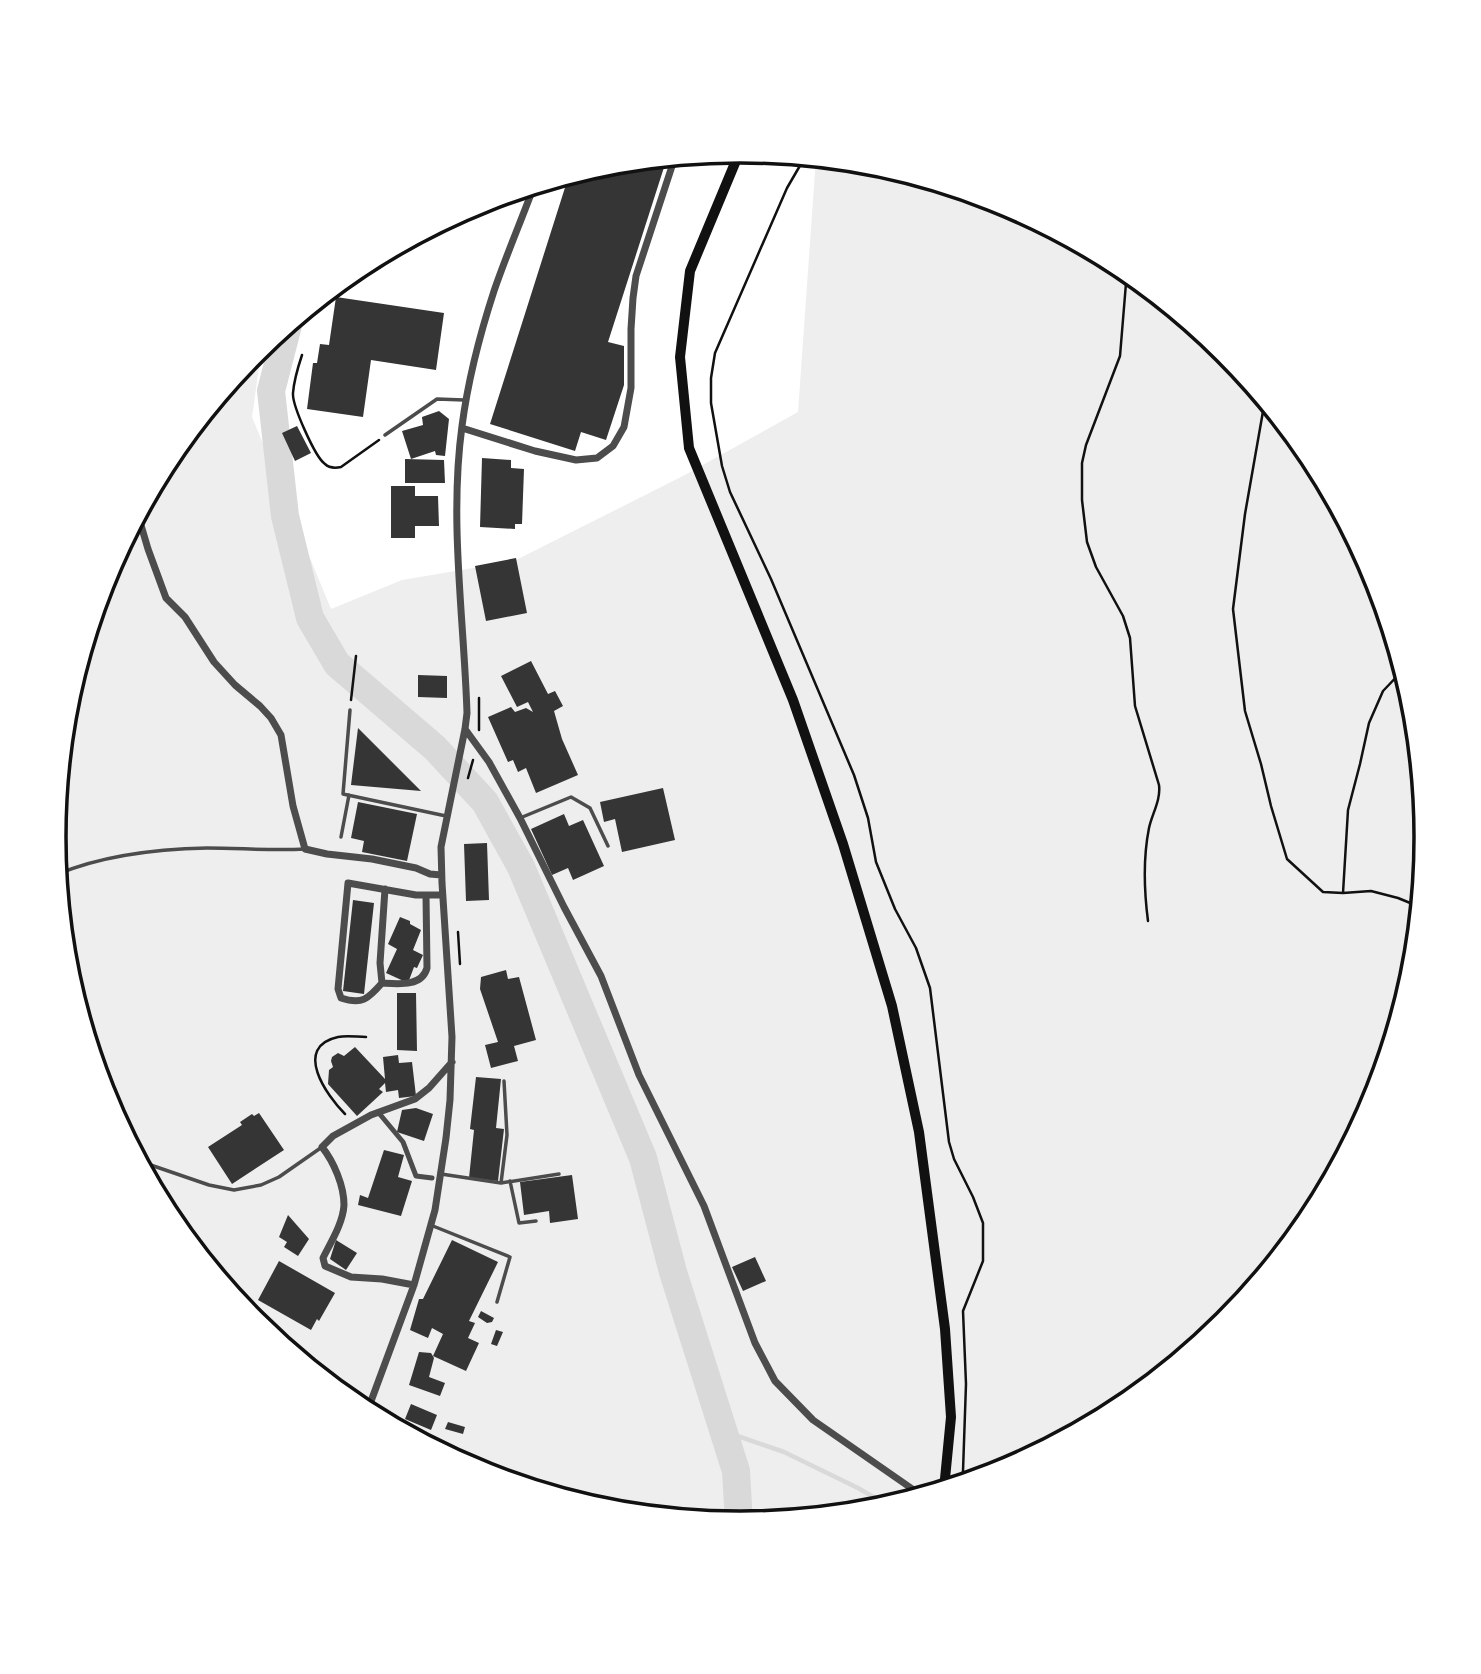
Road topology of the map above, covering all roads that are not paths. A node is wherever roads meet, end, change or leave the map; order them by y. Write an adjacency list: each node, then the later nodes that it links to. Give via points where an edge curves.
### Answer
1 (735, 163): 37 (main road, via 690,271 680,356 689,448 793,700 892,1006 919,1132 946,1329 951,1418)
2 (673, 167): 5 (street, via 636,276 631,388 624,427 613,446 597,458 576,460)
3 (530, 197): 4 (street, via 488,310)
4 (466, 400): 5 (street); 6 (lane, via 437,399)
5 (462, 428): 9 (street, via 456,523)
6 (385, 435)
7 (142, 528): 15 (street, via 166,598 185,617 220,670 277,727)
8 (350, 710): 10 (lane, via 343,794)
9 (465, 729): 11 (street); 12 (street)
10 (349, 795): 11 (lane); 13 (lane)
11 (447, 814): 17 (street)
12 (520, 818): 14 (lane, via 571,797 590,808); 38 (street, via 601,976 639,1075 704,1206 755,1343 775,1381 813,1420)
13 (341, 837)
14 (608, 846)
15 (305, 849): 16 (lane, via 153,852); 17 (street)
16 (68, 870)
17 (441, 874): 20 (street)
18 (385, 889): 19 (street); 21 (street); 21 (street, via 348,883 338,989 341,998 355,1002 370,996)
19 (426, 895): 20 (street); 21 (street, via 425,974 408,984)
20 (442, 895): 22 (street)
21 (382, 983)
22 (452, 1062): 24 (street, via 415,1099); 27 (street)
23 (504, 1081): 31 (lane, via 507,1135)
24 (378, 1112): 25 (street); 29 (street, via 403,1142 416,1176)
25 (322, 1147): 26 (lane, via 279,1177 234,1190); 34 (street, via 337,1174 344,1206 323,1258 325,1266 351,1277)
26 (152, 1166)
27 (441, 1174): 31 (lane); 33 (street)
28 (559, 1174): 30 (lane)
29 (432, 1178)
30 (510, 1181): 31 (lane); 32 (lane, via 519,1223)
31 (501, 1183)
32 (536, 1222)
33 (431, 1225): 34 (street); 35 (lane, via 510,1257)
34 (414, 1285): 36 (street)
35 (497, 1302)
36 (371, 1400)
37 (945, 1479)
38 (911, 1489)

